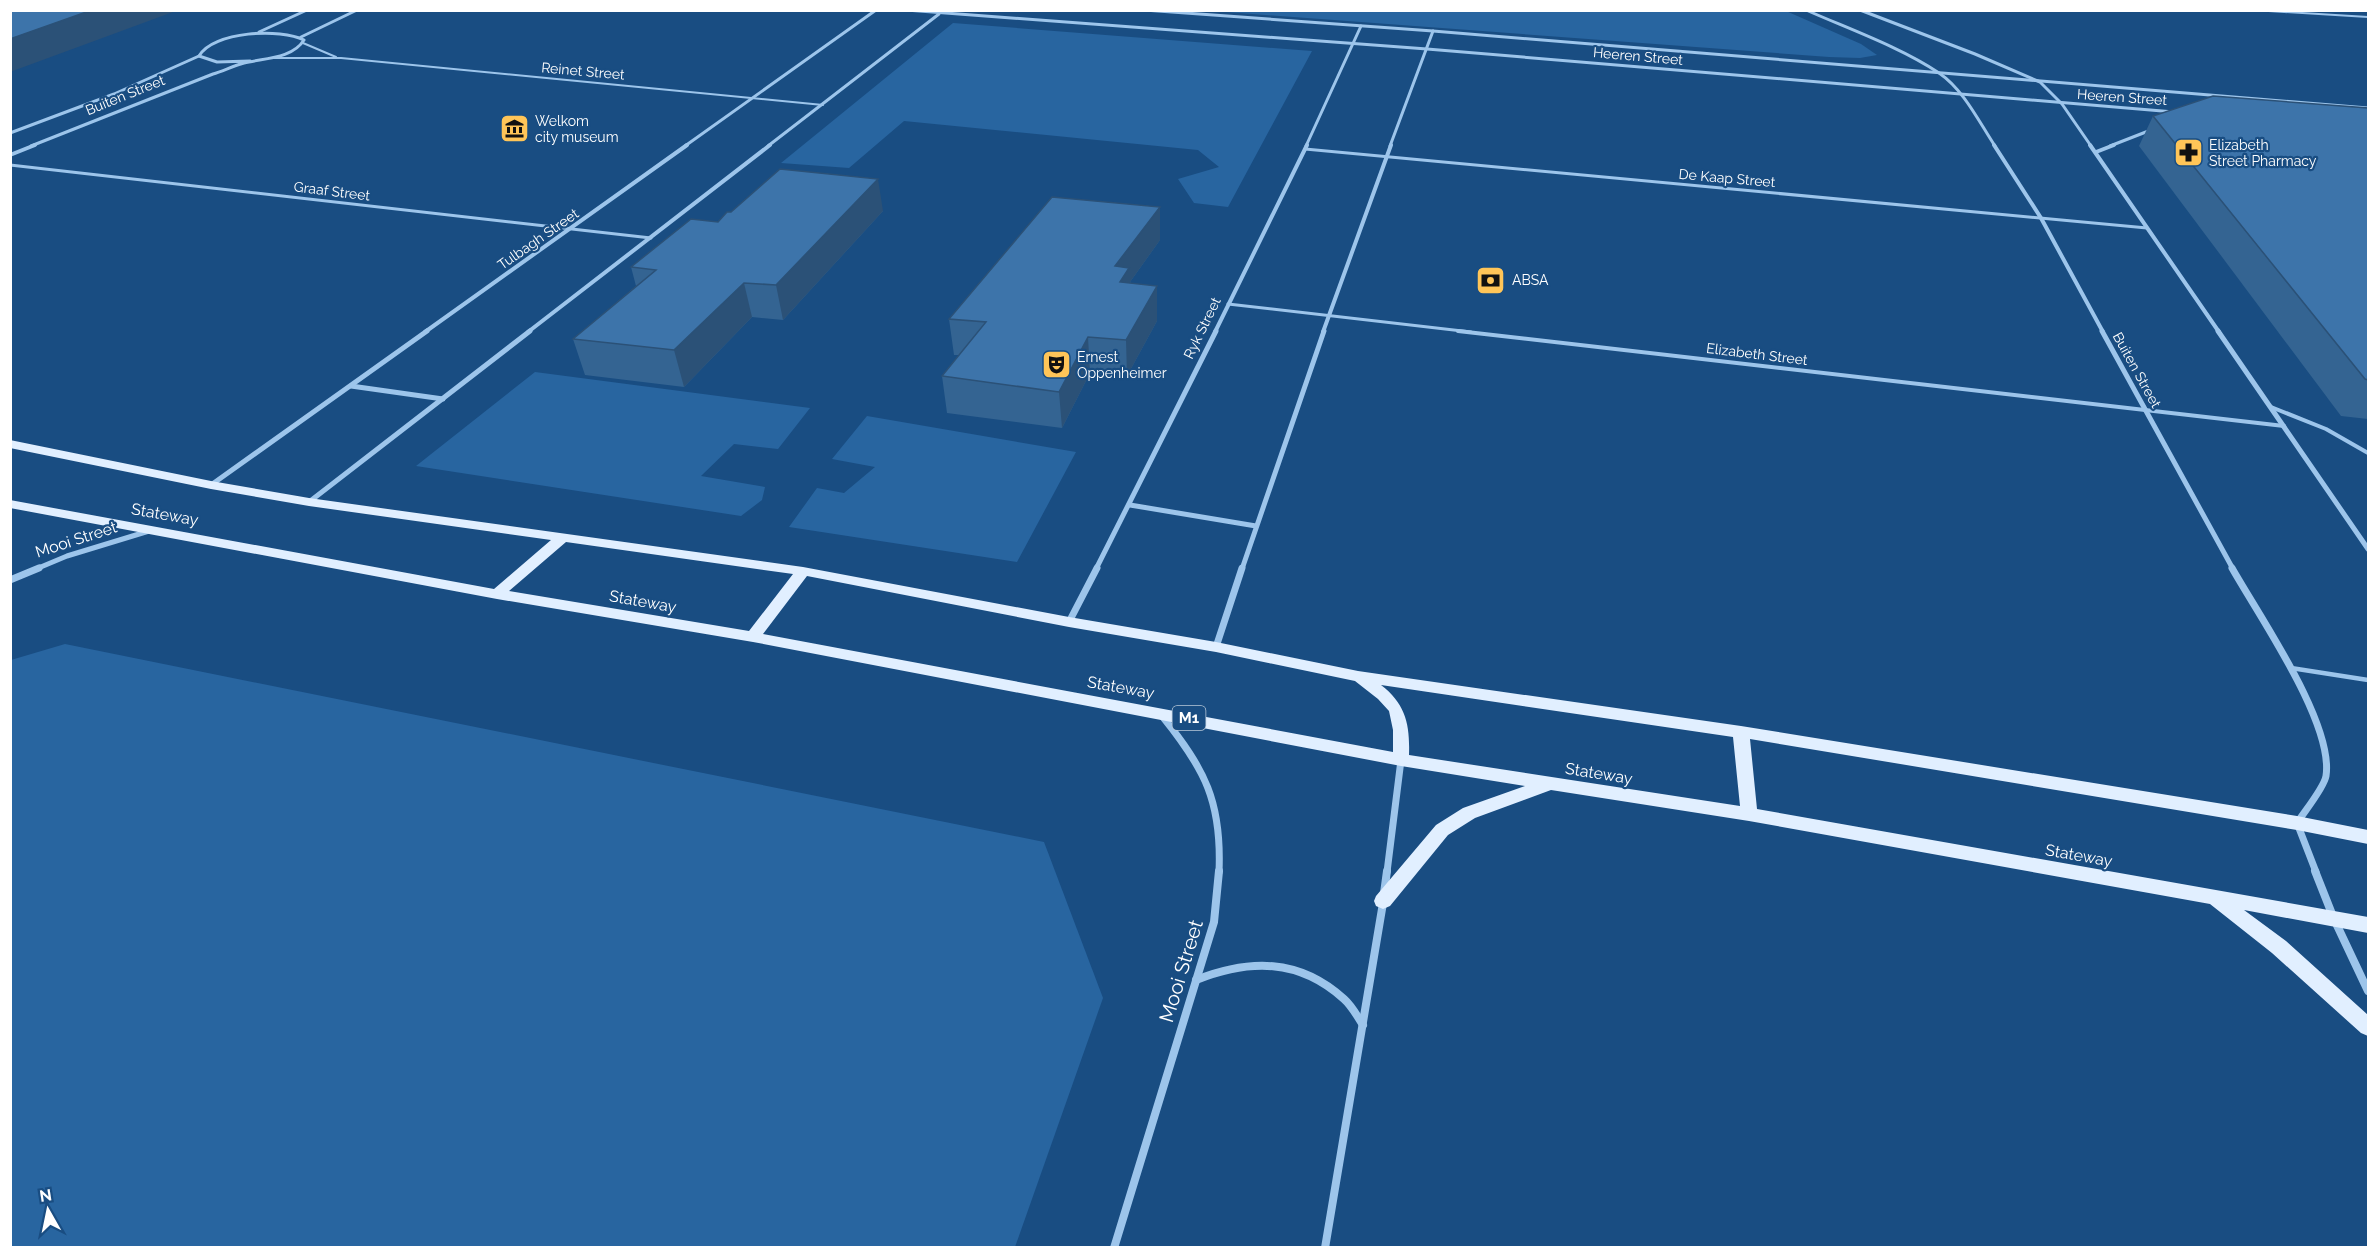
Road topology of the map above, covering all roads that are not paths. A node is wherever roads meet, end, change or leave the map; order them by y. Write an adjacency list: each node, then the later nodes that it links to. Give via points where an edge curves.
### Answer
1 (307, 10): 13 (street)
2 (357, 10): 14 (street)
3 (876, 10): 25 (street, Tulbagh Street)
4 (906, 10): 9 (street, Heeren Street)
5 (1144, 10): 11 (street, Heeren Street)
6 (1806, 10): 22 (street, Buiten Street)
7 (1860, 10): 23 (street)
8 (2253, 10): 10 (lane)
9 (941, 12): 16 (street, Heeren Street); 28 (street)
10 (2368, 17)
11 (1361, 26): 12 (street, Heeren Street); 16 (street, Ryk Street)
12 (1433, 31): 17 (street); 22 (street, Heeren Street)
13 (252, 34): 14 (street); 18 (street, Buiten Street, via 211,45)
14 (301, 37): 15 (street)
15 (303, 43): 19 (street); 20 (lane, Reinet Street)
16 (1354, 44): 17 (street, Heeren Street); 34 (street, Ryk Street)
17 (1427, 49): 24 (street, Heeren Street); 37 (street)
18 (199, 56): 21 (street, via 216,62); 33 (street, Buiten Street, via 114,94)
19 (267, 58): 20 (lane, Reinet Street); 21 (street)
20 (341, 58): 25 (lane, Reinet Street)
21 (250, 61): 36 (street, Buiten Street)
22 (1940, 74): 23 (street, Heeren Street); 24 (street, Buiten Street)
23 (2040, 82): 26 (street, Heeren Street); 27 (street)
24 (1962, 96): 27 (street, Heeren Street); 39 (street, Buiten Street)
25 (754, 98): 28 (lane, Reinet Street); 41 (street, Tulbagh Street)
26 (2264, 100): 29 (street, Heeren Street); 30 (lane)
27 (2062, 104): 31 (street, Heeren Street); 35 (street)
28 (823, 105): 42 (street)
29 (2368, 108)
30 (2313, 109)
31 (2180, 112)
32 (2161, 127): 35 (street)
33 (10, 133)
34 (1305, 149): 37 (lane, De Kaap Street); 43 (street, Ryk Street)
35 (2096, 152): 40 (street)
36 (10, 155)
37 (1385, 156): 39 (lane, De Kaap Street); 44 (street)
38 (10, 165): 41 (lane, Graaf Street)
39 (2041, 218): 40 (lane, De Kaap Street); 48 (street, Buiten Street)
40 (2148, 228): 47 (street)
41 (570, 229): 42 (lane, Graaf Street); 45 (street, Tulbagh Street)
42 (651, 238): 46 (street)
43 (1228, 304): 44 (lane, Elizabeth Street); 55 (street, Ryk Street)
44 (1330, 315): 48 (lane, Elizabeth Street); 56 (street)
45 (350, 386): 46 (street); 52 (street, Tulbagh Street)
46 (443, 399): 53 (street)
47 (2271, 406): 49 (street); 51 (lane, via 2326,429)
48 (2146, 411): 49 (lane, Elizabeth Street); 66 (street, Buiten Street)
49 (2284, 426): 59 (street)
50 (10, 444): 52 (main road)
51 (2368, 453)
52 (211, 485): 53 (main road)
53 (309, 502): 58 (main road)
54 (10, 504): 57 (main road, Stateway / M1)
55 (1130, 505): 56 (street); 63 (street, Ryk Street)
56 (1256, 526): 65 (street)
57 (153, 530): 61 (street, Mooi Street, via 67,556); 62 (main road, Stateway / M1)
58 (561, 539): 60 (main road); 62 (main road)
59 (2368, 549)
60 (803, 571): 63 (main road); 64 (main road)
61 (10, 580)
62 (497, 594): 64 (main road, Stateway / M1)
63 (1069, 622): 65 (main road)
64 (753, 637): 69 (main road, Stateway / M1)
65 (1216, 647): 67 (main road)
66 (2291, 668): 68 (lane); 74 (street, Buiten Street, via 2317,720 2326,752 2326,778)
67 (1358, 676): 70 (main road); 71 (main road, via 1388,697 1399,714)
68 (2368, 680)
69 (1158, 712): 71 (main road, Stateway / M1); 80 (street, Mooi Street, via 1189,748 1206,780 1216,813 1221,870 1214,922)
70 (1741, 732): 73 (main road); 74 (main road)
71 (1401, 760): 72 (main road, Stateway / M1); 77 (street)
72 (1550, 783): 73 (main road, Stateway / M1); 77 (main road, via 1469,813 1442,830)
73 (1749, 814): 76 (main road, Stateway / M1)
74 (2297, 823): 75 (main road); 78 (street)
75 (2368, 837)
76 (2213, 897): 78 (main road, Stateway / M1); 83 (main road, via 2279,947)
77 (1383, 901): 82 (street)
78 (2334, 919): 79 (main road, Stateway / M1); 81 (street)
79 (2368, 925)
80 (1197, 980): 82 (street, via 1226,968 1257,964 1290,968 1320,981 1345,1000); 84 (street, Mooi Street)
81 (2368, 991)
82 (1363, 1026): 85 (street)
83 (2368, 1028)
84 (1114, 1248)
85 (1325, 1248)

